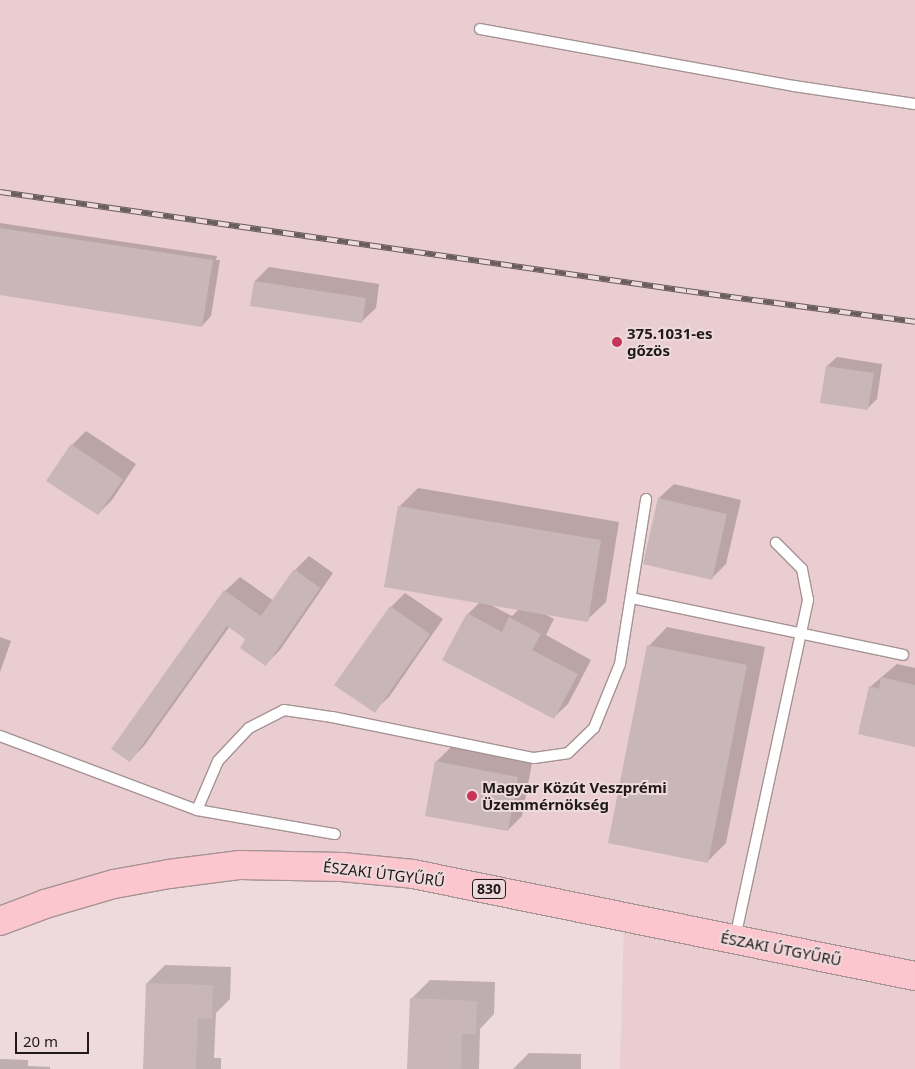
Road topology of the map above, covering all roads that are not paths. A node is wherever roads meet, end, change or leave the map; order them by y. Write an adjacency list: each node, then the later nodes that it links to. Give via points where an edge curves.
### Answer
1 (480, 29): 2 (lane, via 794,86)
2 (915, 104)
3 (646, 499): 5 (lane)
4 (776, 543): 6 (lane, via 802,569 808,600)
5 (631, 598): 6 (lane); 9 (lane, via 620,664 594,728 568,754 534,758 284,710 250,728 218,762)
6 (800, 634): 7 (lane); 12 (lane)
7 (903, 655)
8 (0, 736): 9 (lane)
9 (197, 810): 10 (lane)
10 (335, 834)
11 (0, 921): 12 (main road, ÉSZAKI ÚTGYŰRŰ / 830, via 114,884 240,865 275,864 413,874)
12 (734, 940): 13 (main road, ÉSZAKI ÚTGYŰRŰ / 830)
13 (915, 976)

